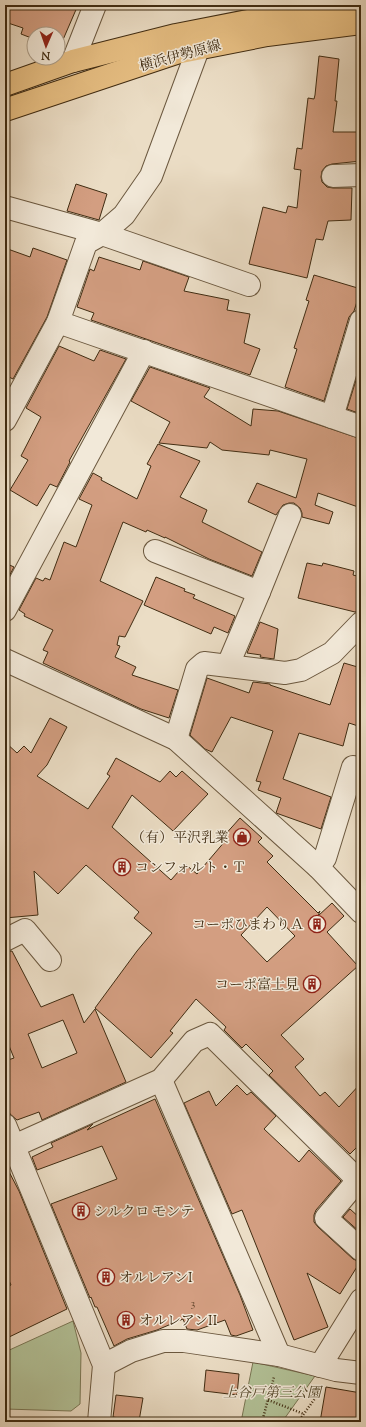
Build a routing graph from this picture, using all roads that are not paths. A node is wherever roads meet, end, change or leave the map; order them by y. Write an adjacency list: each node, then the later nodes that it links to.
1 (95, 5): 5 (street)
2 (361, 6): 5 (main road, 横浜伊勢原線)
3 (361, 23): 4 (main road, 横浜伊勢原線)
4 (198, 49): 7 (main road, 横浜伊勢原線); 11 (street)
5 (73, 61): 6 (main road, 横浜伊勢原線)
6 (5, 85)
7 (5, 110)
8 (361, 175): 9 (street)
9 (333, 176)
10 (5, 207): 11 (street)
11 (102, 234): 12 (street); 14 (street)
12 (249, 285)
13 (361, 321): 16 (street)
14 (58, 322): 15 (street); 17 (street)
15 (144, 351): 16 (street); 22 (street)
16 (332, 417): 18 (street)
17 (5, 420)
18 (361, 427)
19 (290, 514): 21 (street)
20 (155, 551): 21 (street)
21 (259, 592): 25 (street)
22 (5, 610)
23 (361, 623): 25 (street)
24 (5, 660): 26 (street)
25 (228, 665): 26 (street)
26 (176, 739): 28 (street)
27 (361, 769): 28 (street)
28 (318, 867): 29 (street)
29 (361, 912)
30 (5, 940): 31 (street)
31 (50, 960)
32 (161, 1080): 34 (street); 35 (street); 37 (street)
33 (5, 1125): 34 (street)
34 (14, 1146): 38 (street)
35 (361, 1250)
36 (361, 1300): 39 (street)
37 (279, 1356): 38 (street); 39 (street)
38 (104, 1365): 41 (street)
39 (328, 1368): 40 (street)
40 (361, 1373)
41 (99, 1422)

